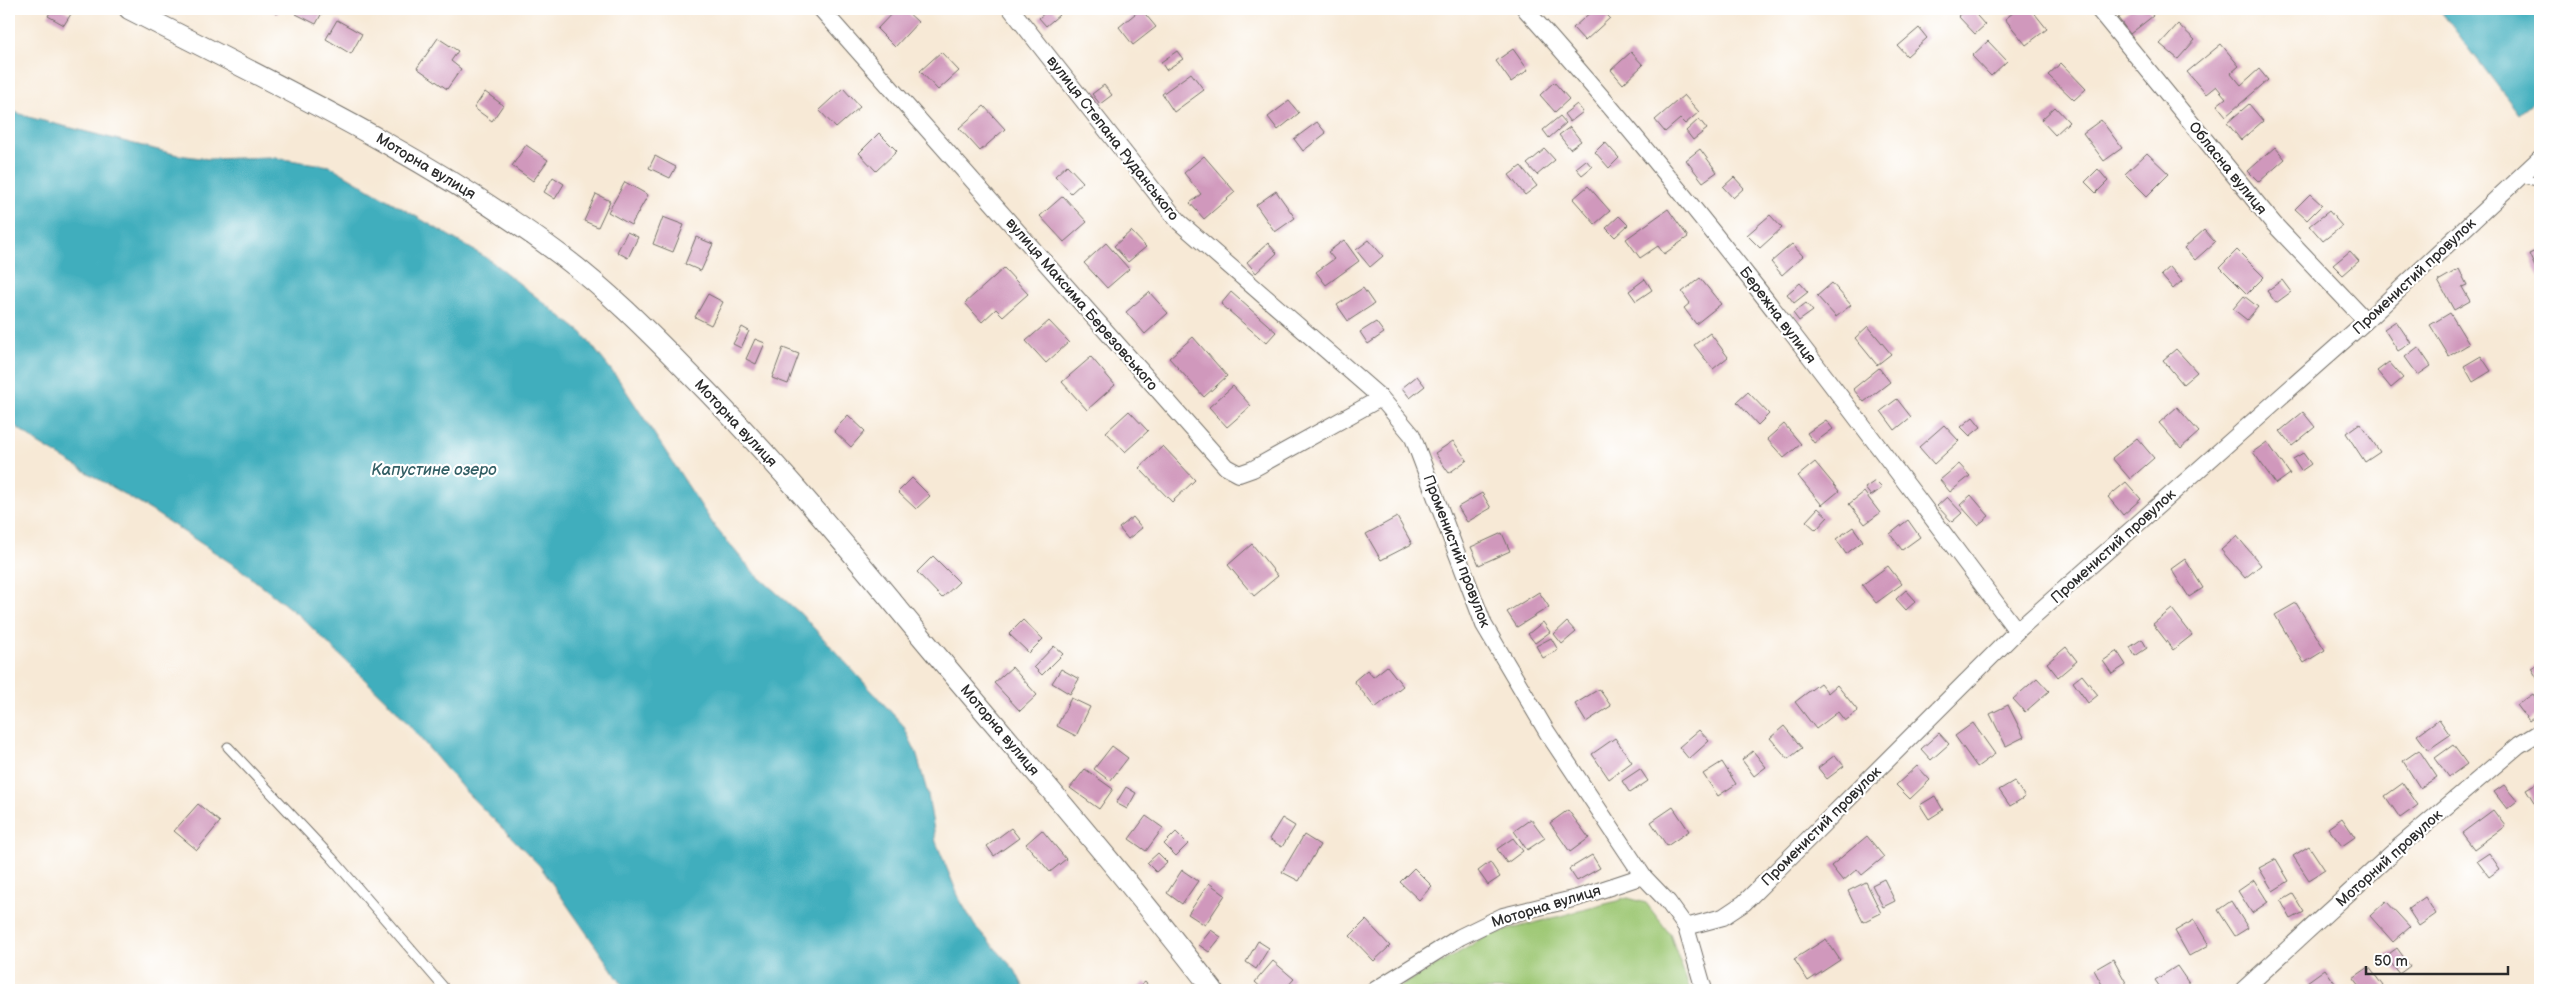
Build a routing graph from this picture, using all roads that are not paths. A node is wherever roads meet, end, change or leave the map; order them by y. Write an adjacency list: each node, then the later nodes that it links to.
1 (129, 9): 17 (street, Моторна вулиця)
2 (821, 9): 10 (street, вулиця Максима Березовського)
3 (1011, 9): 10 (street, вулиця Степана Руданського)
4 (1525, 9): 11 (street, Бережна вулиця)
5 (2098, 9): 9 (street, Обласна вулиця)
6 (2540, 158): 7 (street, Променистий провулок)
7 (2520, 177): 8 (lane); 9 (street, Променистий провулок)
8 (2540, 182)
9 (2366, 321): 11 (street, Променистий провулок)
10 (1381, 398): 14 (street, Променистий провулок)
11 (2017, 631): 15 (street, Променистий провулок)
12 (2540, 732): 20 (street, Моторний провулок)
13 (228, 747): 16 (lane)
14 (1643, 876): 15 (street, Променистий провулок); 18 (street, Моторна вулиця)
15 (1686, 927): 19 (street, Променистий провулок)
16 (446, 990)
17 (1213, 990)
18 (1375, 990)
19 (1704, 990)
20 (2243, 990)

